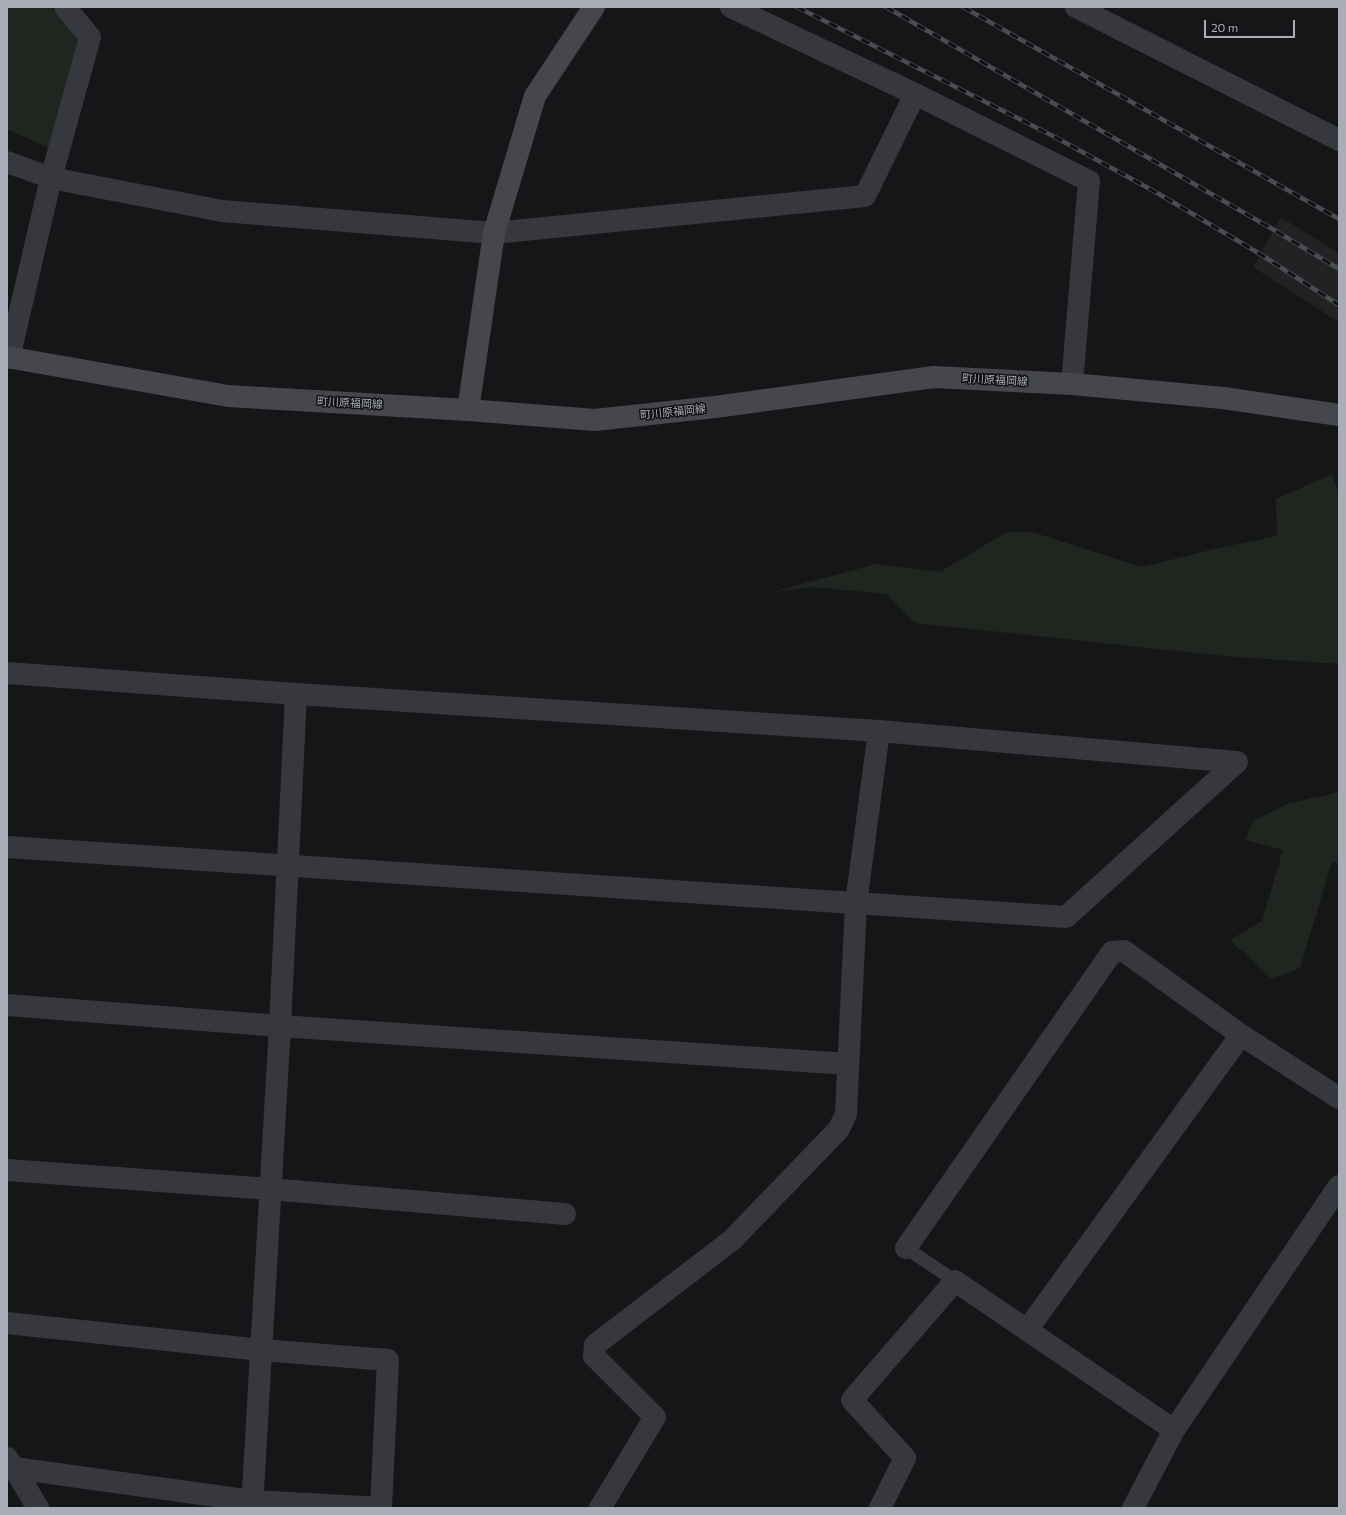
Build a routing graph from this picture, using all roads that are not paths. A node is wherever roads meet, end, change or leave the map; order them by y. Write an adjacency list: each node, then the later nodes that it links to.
1 (65, 7): 8 (street)
2 (594, 7): 9 (main road)
3 (731, 7): 5 (street)
4 (1076, 7): 6 (street)
5 (915, 94): 9 (street); 11 (street)
6 (1339, 140)
7 (7, 162): 8 (street)
8 (51, 178): 9 (street); 10 (street)
9 (494, 233): 12 (main road)
10 (8, 357): 12 (main road, 町川原福岡線)
11 (1072, 384): 12 (main road, 町川原福岡線); 13 (main road, 町川原福岡線)
12 (468, 410)
13 (1339, 415)
14 (7, 673): 15 (street)
15 (296, 694): 16 (street); 18 (street)
16 (879, 731): 19 (street); 19 (street)
17 (7, 848): 18 (street)
18 (288, 865): 19 (street); 21 (street)
19 (856, 903): 23 (street)
20 (7, 1005): 21 (street)
21 (280, 1026): 23 (street); 27 (street)
22 (1241, 1035): 24 (street); 29 (street); 32 (street)
23 (848, 1064): 38 (street)
24 (1339, 1098)
25 (7, 1170): 27 (street)
26 (1339, 1186): 34 (street)
27 (270, 1189): 28 (street); 33 (street)
28 (565, 1214)
29 (906, 1248): 30 (lane)
30 (955, 1281): 32 (street); 39 (street)
31 (7, 1324): 33 (street)
32 (1027, 1330): 34 (street)
33 (261, 1350): 36 (street); 36 (street)
34 (1174, 1430): 40 (street)
35 (10, 1463): 36 (street); 37 (street)
36 (252, 1504)
37 (38, 1508)
38 (600, 1508)
39 (880, 1508)
40 (1133, 1508)

